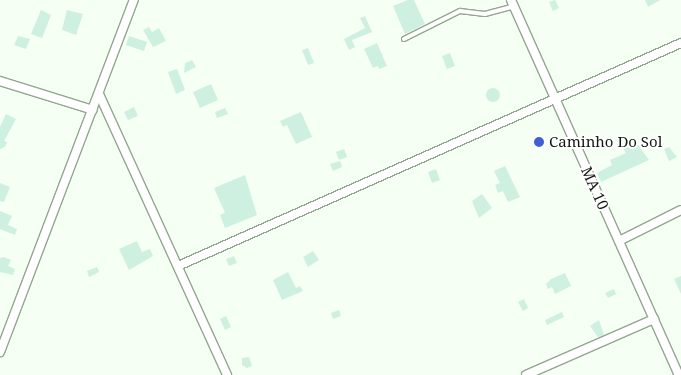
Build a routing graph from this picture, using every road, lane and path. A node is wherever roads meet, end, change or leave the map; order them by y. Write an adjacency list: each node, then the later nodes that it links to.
1 (134, 0): 6 (street)
2 (513, 3): 3 (lane); 7 (street, MA 10)
3 (404, 39)
4 (681, 42): 7 (street)
5 (0, 81): 8 (street)
6 (99, 94): 8 (street); 11 (street)
7 (556, 99): 10 (street, MA 10); 11 (street)
8 (92, 110): 13 (street)
9 (681, 210): 10 (street)
10 (619, 241): 12 (street, MA 10)
11 (178, 266): 14 (street)
12 (654, 319): 15 (street); 16 (street, MA 10)
13 (0, 352)
14 (227, 375)
15 (526, 375)
16 (679, 375)

